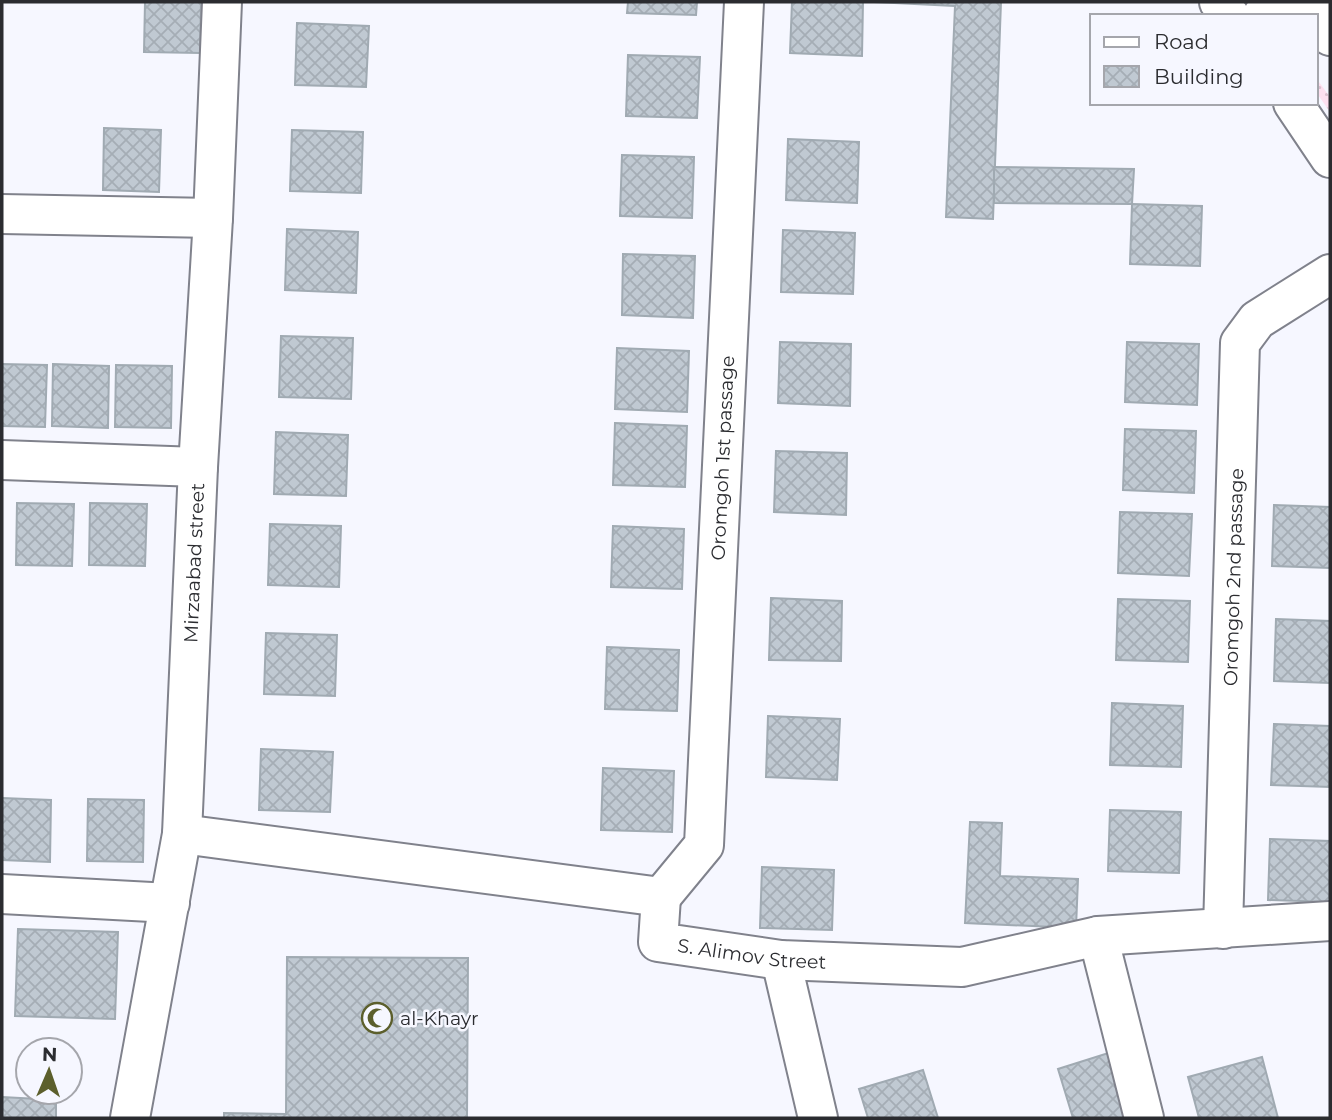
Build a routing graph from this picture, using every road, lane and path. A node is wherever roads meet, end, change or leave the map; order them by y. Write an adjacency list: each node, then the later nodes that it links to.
1 (222, 2): 10 (main road, Mirzaabad street)
2 (744, 2): 16 (main road, Oromgoh 1st passage)
3 (1280, 2): 4 (main road)
4 (1263, 14)
5 (1318, 18): 6 (main road)
6 (1330, 36)
7 (1294, 105): 8 (main road)
8 (1330, 158)
9 (2, 214): 10 (main road)
10 (213, 218): 13 (main road, Mirzaabad street)
11 (1330, 274): 19 (main road, Oromgoh 2nd passage)
12 (2, 460): 13 (main road)
13 (198, 467): 14 (main road, Mirzaabad street)
14 (182, 834): 16 (main road); 17 (main road, Mirzaabad street)
15 (2, 894): 17 (main road)
16 (661, 897): 21 (main road, S. Alimov Street)
17 (170, 903): 22 (main road, Mirzaabad street)
18 (1330, 921): 19 (main road, S. Alimov Street)
19 (1223, 929): 20 (main road, S. Alimov Street)
20 (1098, 936): 21 (main road, S. Alimov Street); 24 (main road)
21 (781, 960): 23 (main road)
22 (130, 1118)
23 (818, 1118)
24 (1144, 1118)

